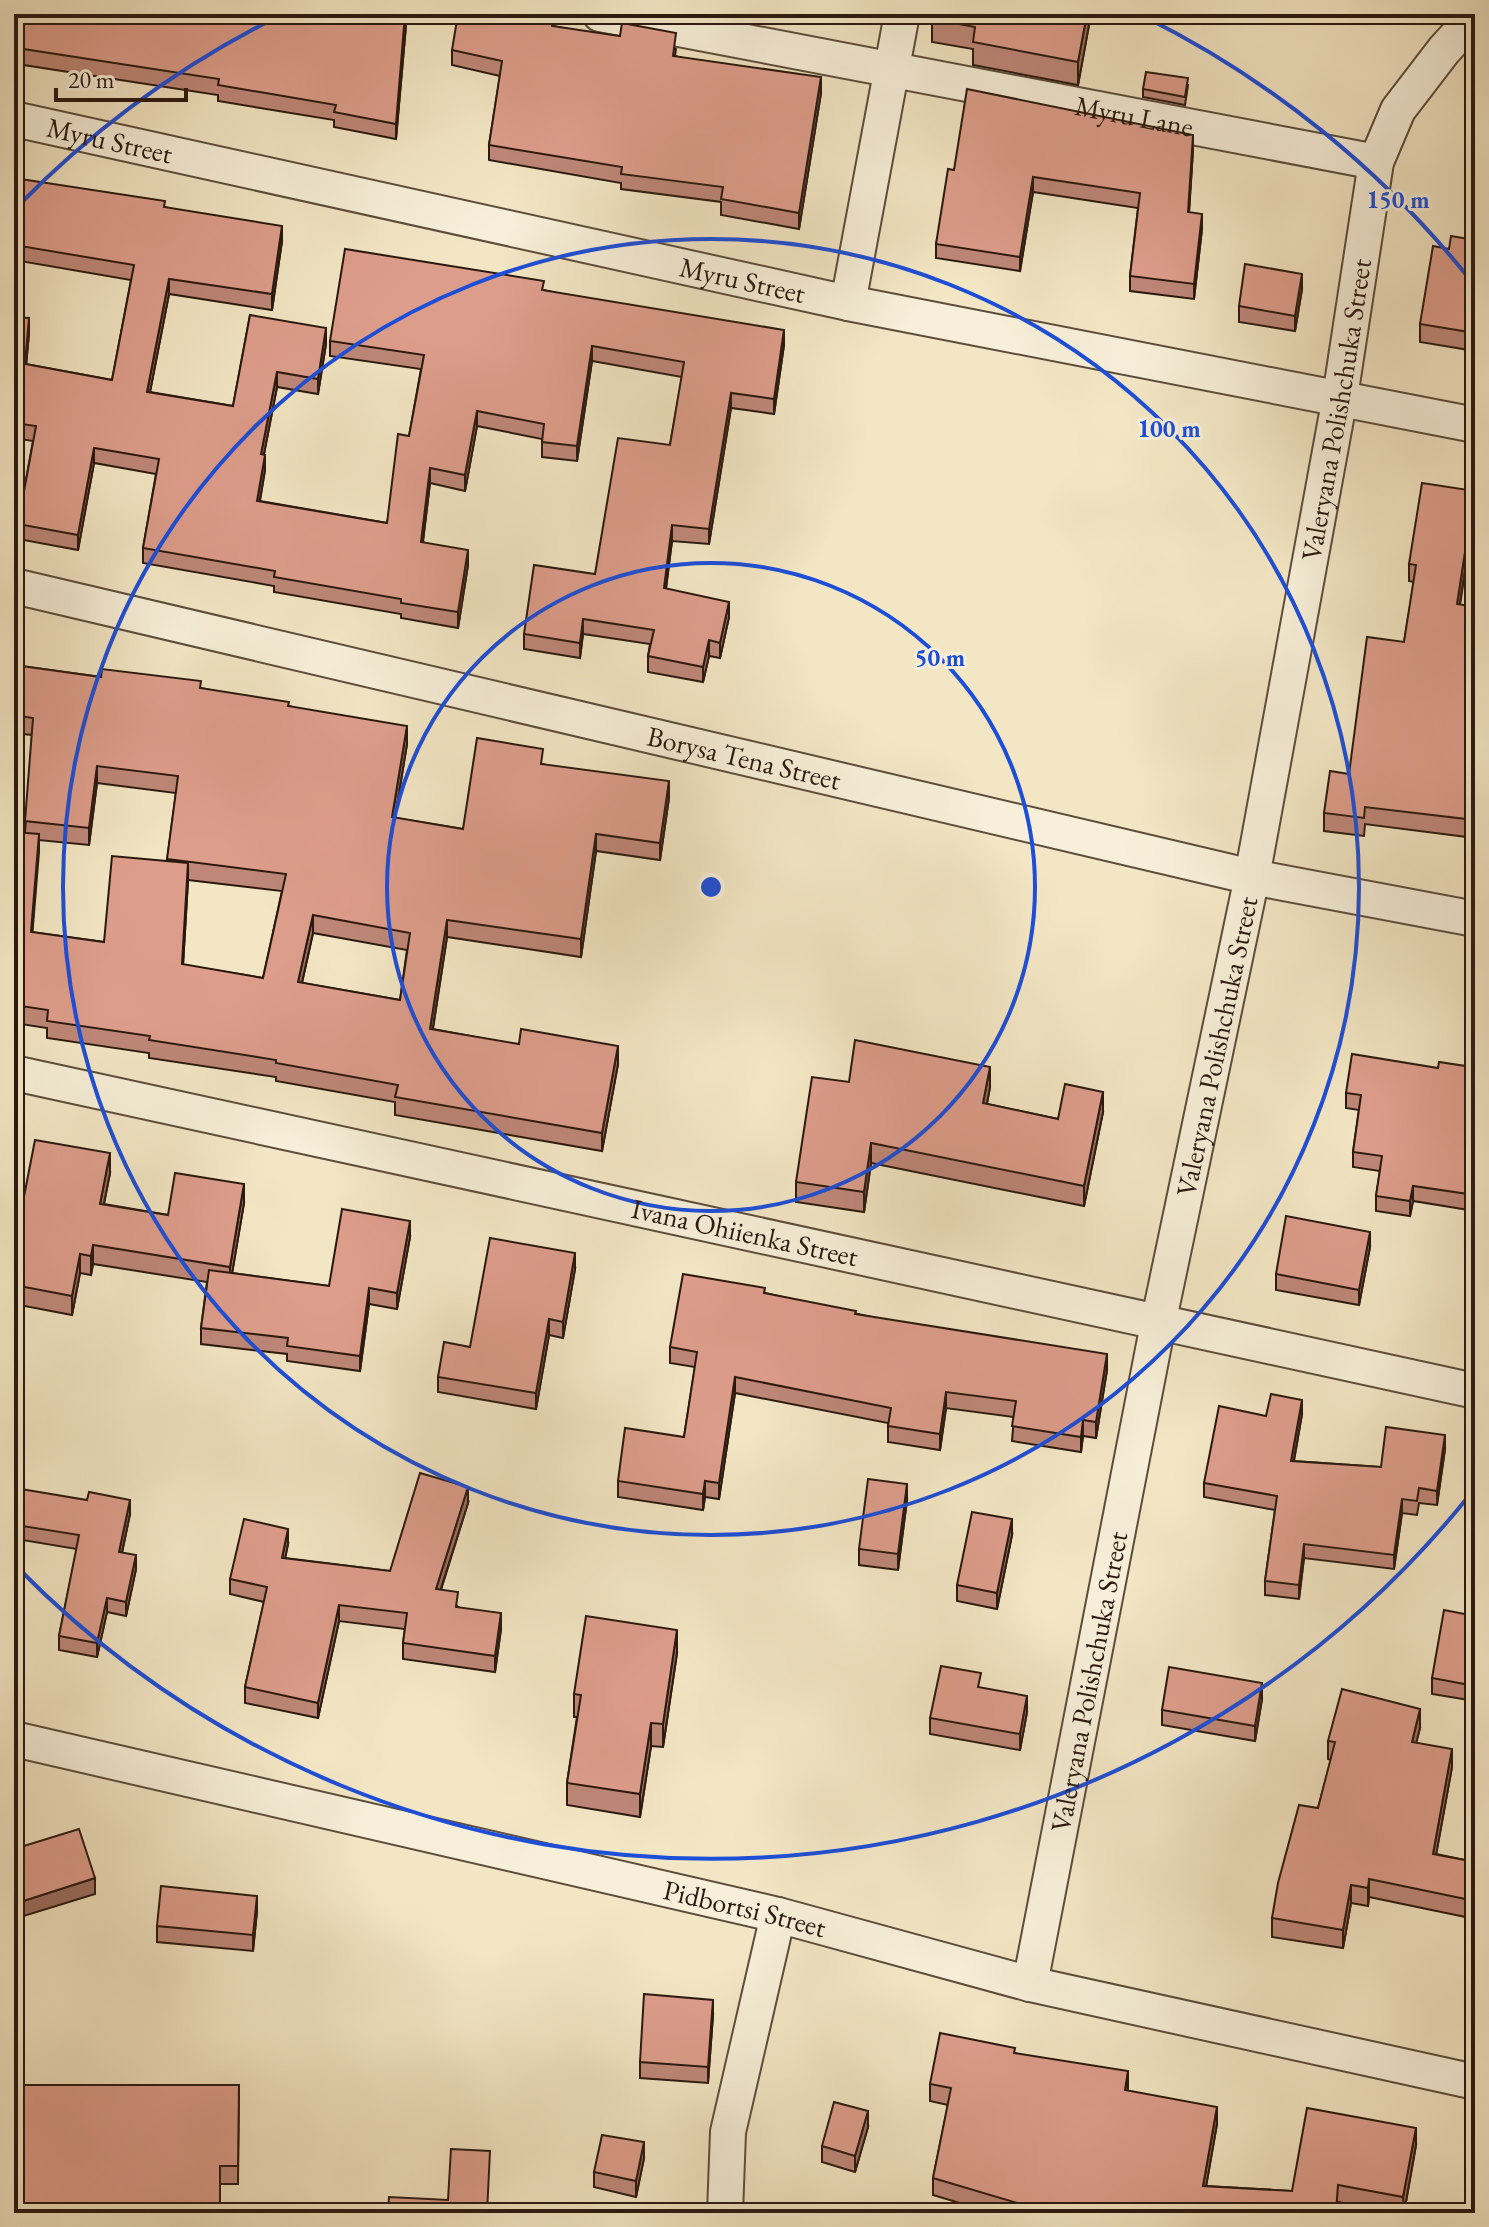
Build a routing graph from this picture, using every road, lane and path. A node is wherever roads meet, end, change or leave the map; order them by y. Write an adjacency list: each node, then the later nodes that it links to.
1 (600, 14): 4 (street, Myru Lane)
2 (902, 14): 4 (street)
3 (1475, 16): 6 (street, Valeryana Polishchuka Street)
4 (892, 70): 6 (street, Myru Lane); 7 (street)
5 (14, 119): 7 (street, Myru Street)
6 (1376, 162): 8 (street, Valeryana Polishchuka Street)
7 (848, 303): 8 (street, Myru Street)
8 (1340, 397): 9 (street, Myru Street); 11 (street, Valeryana Polishchuka Street)
9 (1475, 425)
10 (14, 586): 11 (street, Borysa Tena Street)
11 (1252, 877): 12 (street, Borysa Tena Street); 14 (street, Valeryana Polishchuka Street)
12 (1475, 919)
13 (14, 1073): 14 (street, Ivana Ohiienka Street)
14 (1158, 1324): 15 (street, Ivana Ohiienka Street); 18 (street, Valeryana Polishchuka Street)
15 (1475, 1391)
16 (14, 1739): 17 (street, Pidbortsi Street)
17 (778, 1915): 18 (street, Pidbortsi Street); 20 (street)
18 (1030, 1984): 19 (street, Pidbortsi Street)
19 (1475, 2082)
20 (725, 2213)

